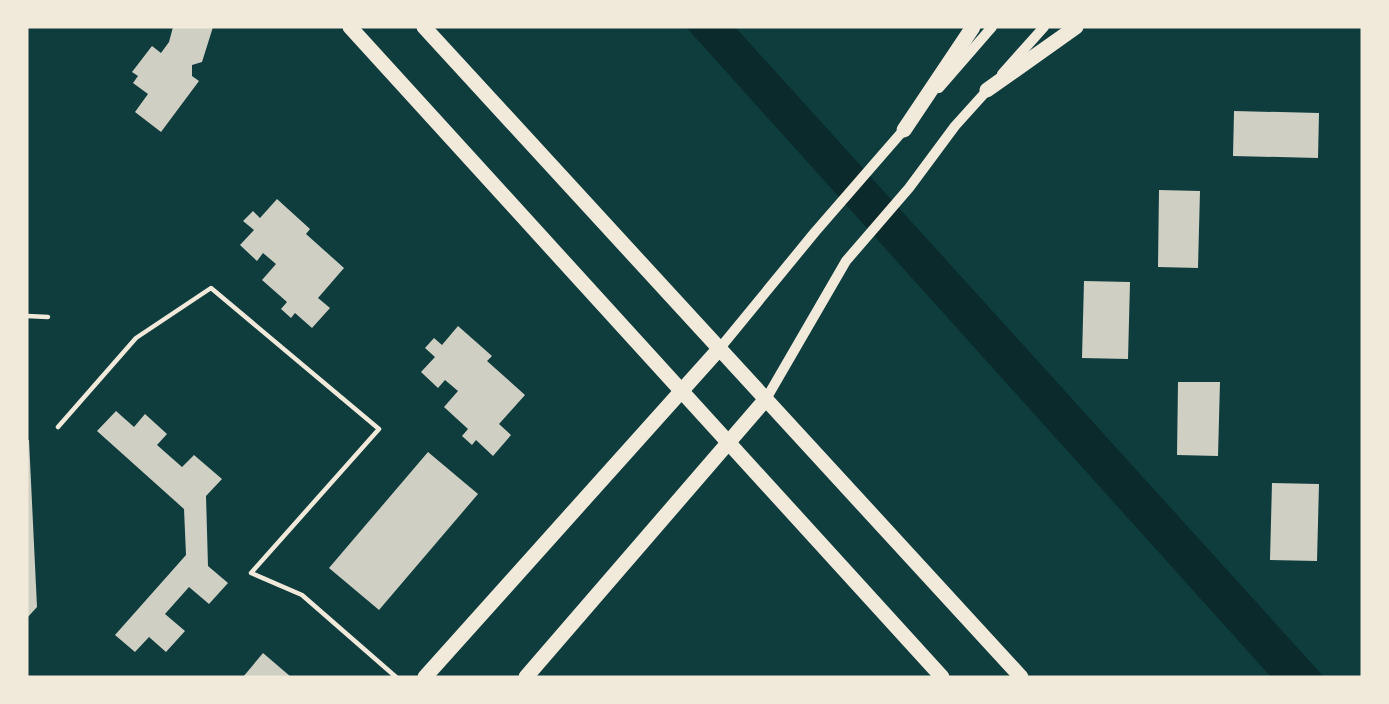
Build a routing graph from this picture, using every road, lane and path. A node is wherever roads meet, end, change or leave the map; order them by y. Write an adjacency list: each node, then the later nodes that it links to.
1 (350, 27): 12 (main road)
2 (424, 27): 11 (main road)
3 (973, 27): 8 (main road)
4 (992, 27): 8 (street)
5 (1044, 27): 7 (street)
6 (1076, 27): 7 (main road)
7 (987, 90): 13 (street)
8 (904, 130): 11 (street)
9 (27, 316): 10 (lane)
10 (48, 317)
11 (720, 348): 12 (main road); 13 (main road)
12 (681, 390): 15 (main road); 17 (main road)
13 (766, 399): 15 (main road); 20 (main road)
14 (58, 427): 16 (lane)
15 (728, 442): 18 (main road); 19 (main road)
16 (396, 677)
17 (425, 677)
18 (526, 677)
19 (942, 677)
20 (1021, 677)

